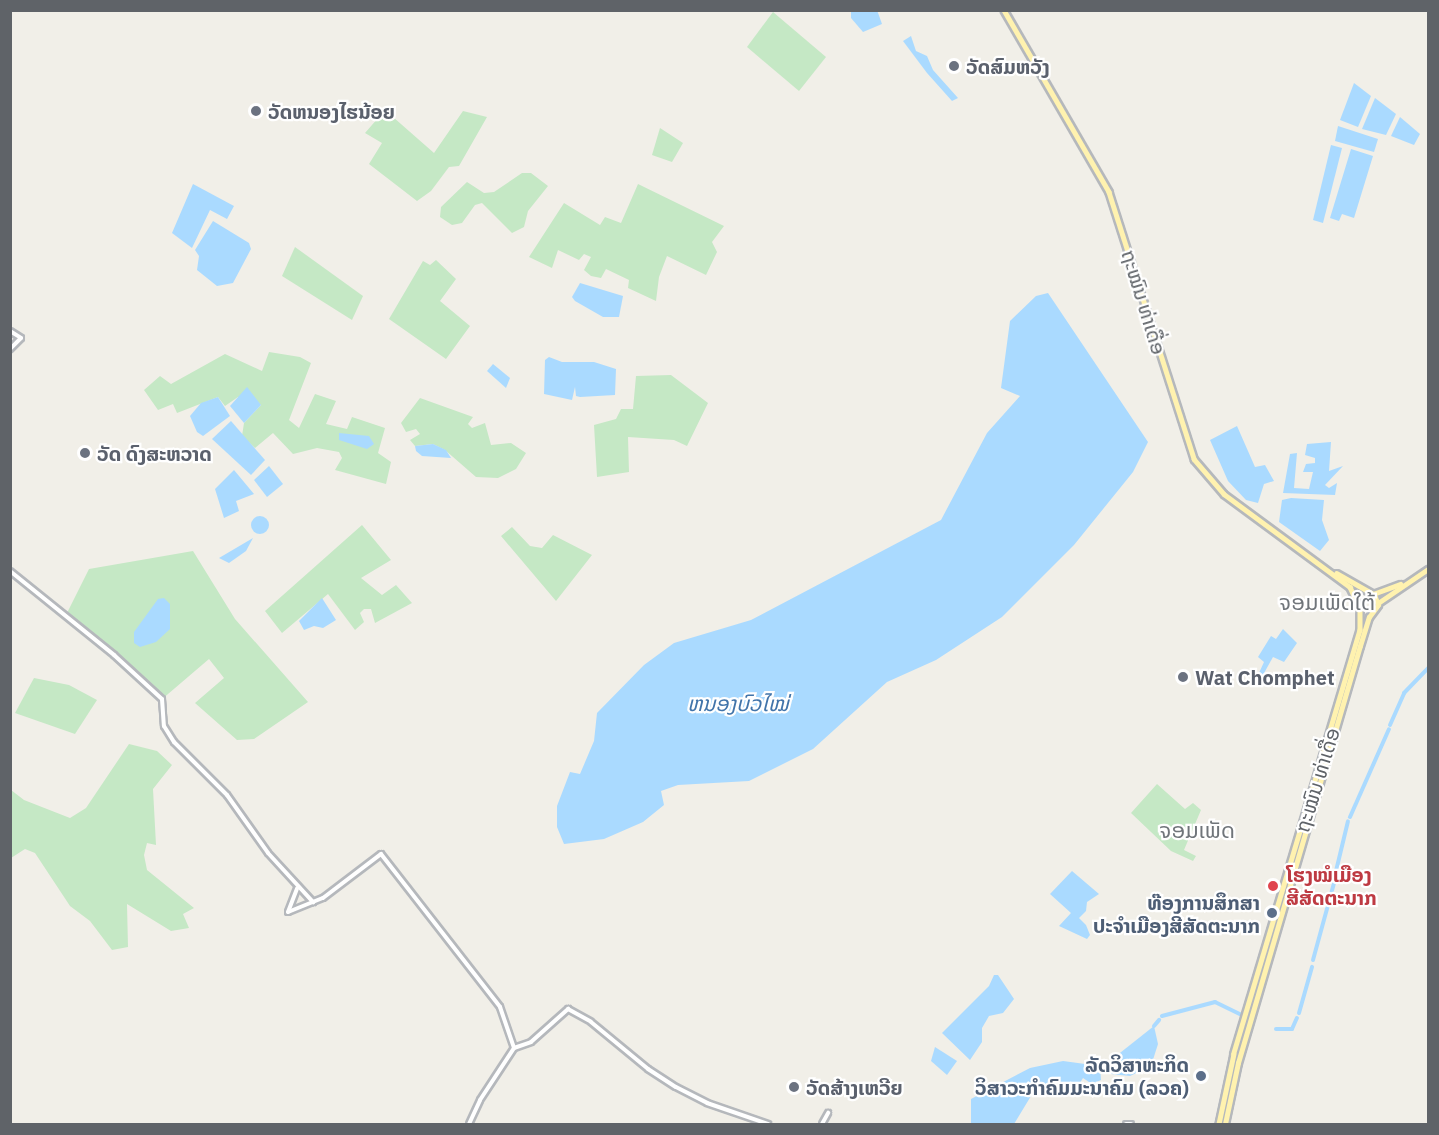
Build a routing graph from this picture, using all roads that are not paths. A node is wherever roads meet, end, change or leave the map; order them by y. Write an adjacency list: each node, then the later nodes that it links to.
1 (1004, 10): 4 (main road, ຖະໝົນ ທ່າເດື່ອ)
2 (10, 332): 3 (street)
3 (10, 349)
4 (1317, 561): 8 (main road, ຖະໝົນ ທ່າເດື່ອ); 9 (main road, ຖະໝົນ ທ່າເດື່ອ)
5 (1428, 569): 7 (main road)
6 (10, 571): 13 (street)
7 (1405, 582): 8 (main road); 10 (main road, ຖະໝົນ ທ່າເດື່ອ)
8 (1370, 594): 9 (main road); 10 (main road)
9 (1359, 602): 11 (main road, ຖະໝົນ ທ່າເດື່ອ)
10 (1378, 603): 12 (main road, ຖະໝົນ ທ່າເດື່ອ)
11 (1360, 608): 12 (main road); 15 (main road, ຖະໝົນ ທ່າເດື່ອ)
12 (1372, 612): 15 (main road, ຖະໝົນ ທ່າເດື່ອ)
13 (297, 889): 14 (street); 14 (street)
14 (313, 902): 16 (street)
15 (1275, 930): 23 (main road, ຖະໝົນ ທ່າເດື່ອ); 24 (main road, ຖະໝົນ ທ່າເດື່ອ)
16 (514, 1048): 18 (street); 19 (street)
17 (828, 1113): 20 (street)
18 (469, 1125)
19 (768, 1125)
20 (822, 1125)
21 (1126, 1125): 22 (street)
22 (1131, 1125)
23 (1219, 1125)
24 (1225, 1125)

